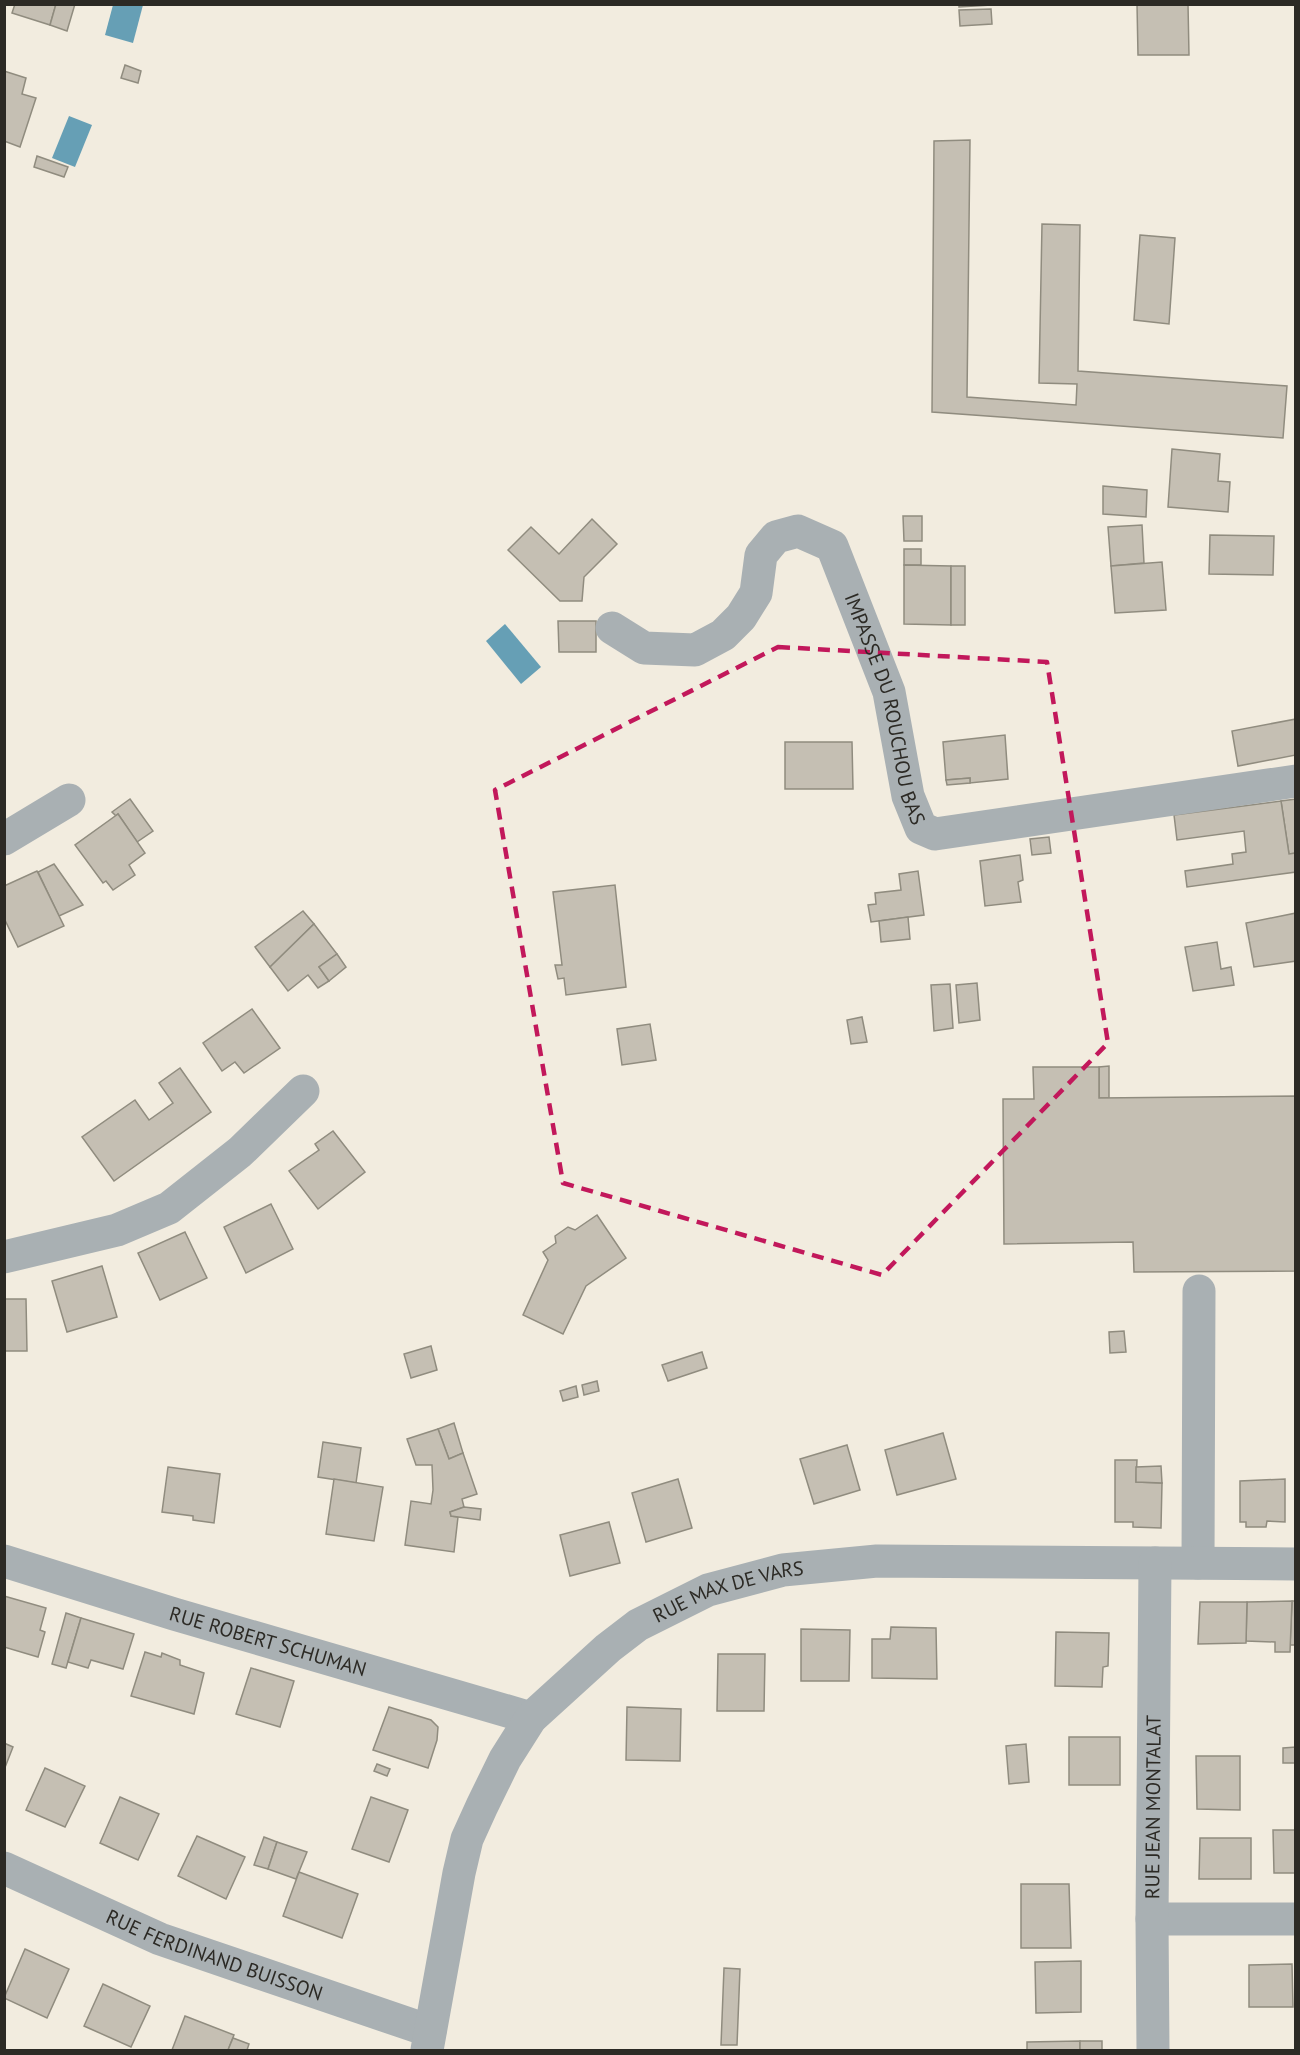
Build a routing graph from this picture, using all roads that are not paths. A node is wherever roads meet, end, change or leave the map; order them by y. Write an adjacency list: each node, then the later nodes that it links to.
1 (612, 628): 2 (street, IMPASSE DU ROUCHOU BAS)
2 (1296, 781)
3 (69, 800): 4 (street)
4 (4, 839)
5 (303, 1091): 6 (street)
6 (4, 1257)
7 (1199, 1291): 10 (street)
8 (4, 1561): 12 (street, RUE ROBERT SCHUMAN)
9 (1155, 1563): 10 (street, RUE MAX DE VARS); 12 (street, RUE MAX DE VARS); 14 (street, RUE JEAN MONTALAT)
10 (1200, 1563): 11 (street, RUE MAX DE VARS)
11 (1296, 1564)
12 (531, 1718): 16 (street, RUE MAX DE VARS)
13 (4, 1868): 16 (street, RUE FERDINAND BUISSON)
14 (1152, 1919): 15 (street); 17 (street, RUE JEAN MONTALAT)
15 (1296, 1919)
16 (429, 2041)
17 (1153, 2050)

